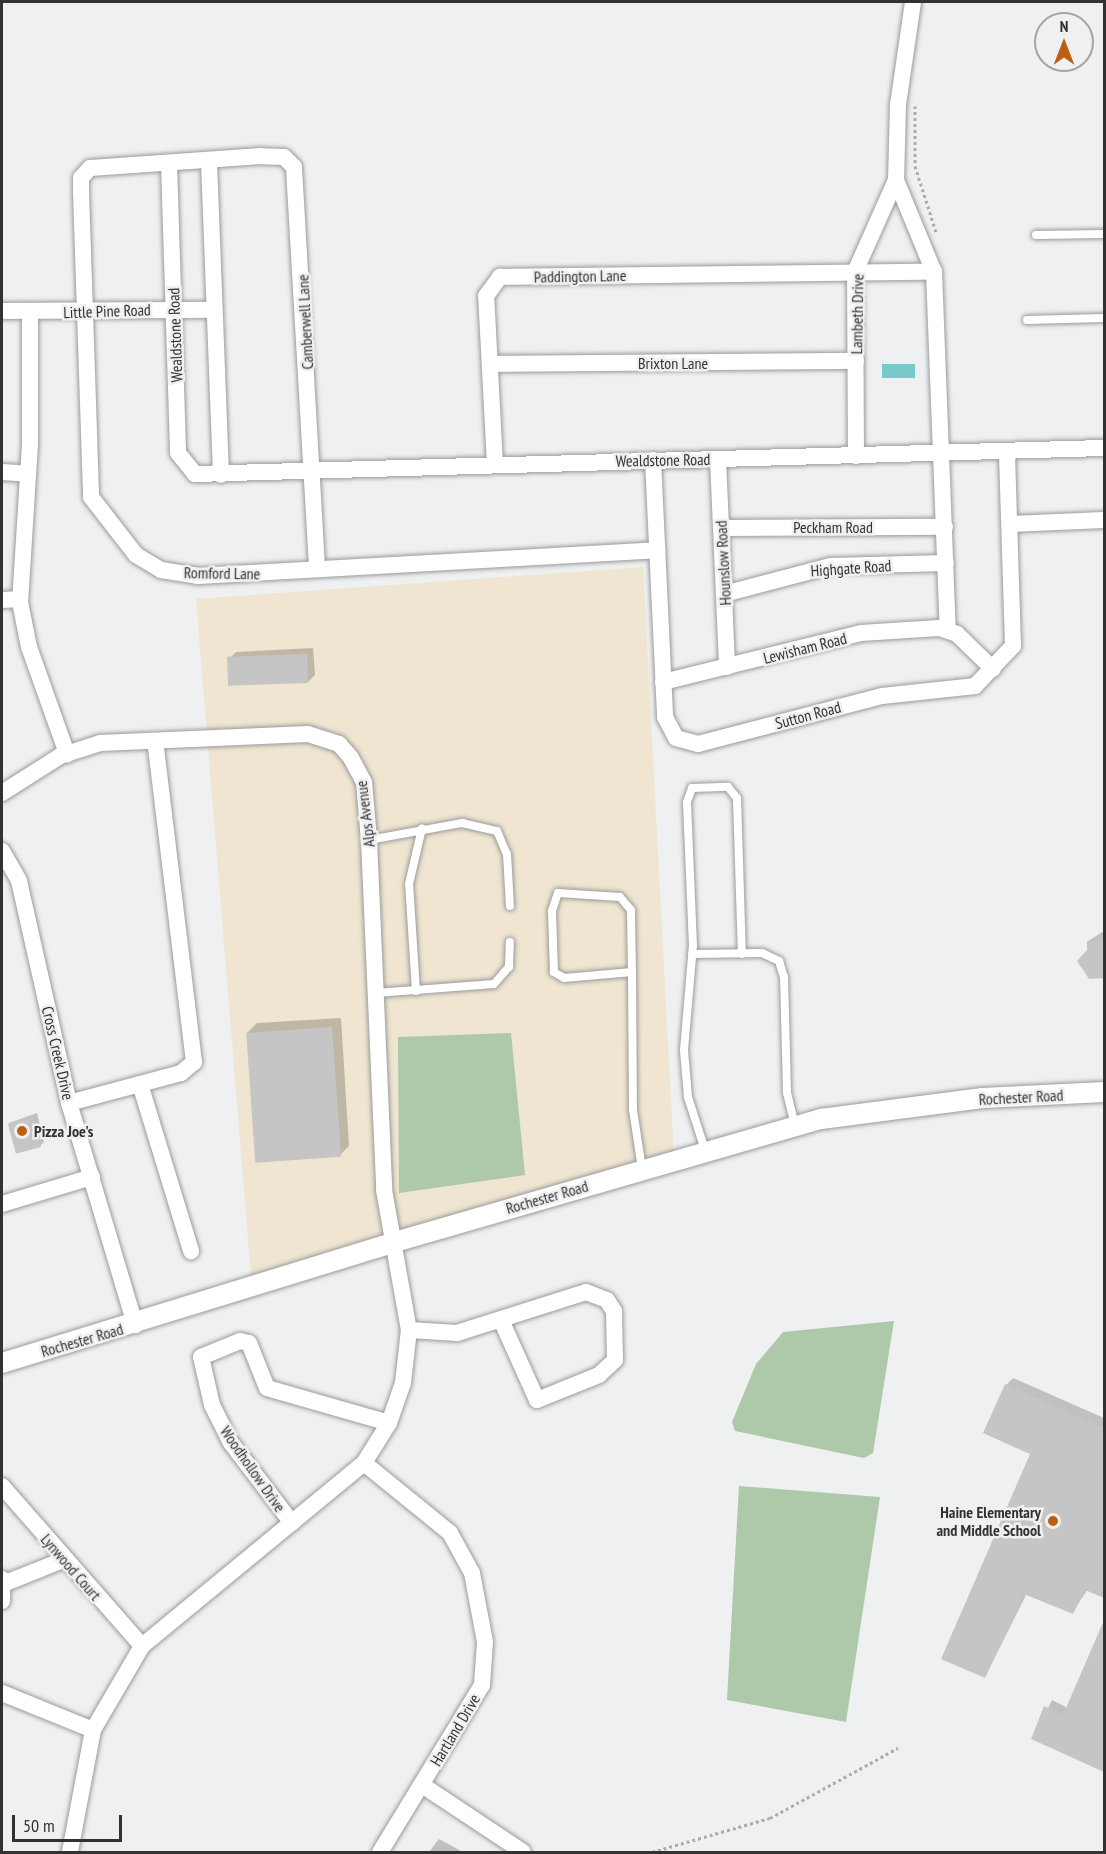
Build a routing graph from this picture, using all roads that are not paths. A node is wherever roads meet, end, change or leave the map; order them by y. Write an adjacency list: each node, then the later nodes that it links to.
1 (913, 2): 4 (street, Lambeth Drive)
2 (209, 162): 3 (street, Romford Lane); 10 (street); 26 (street, Camberwell Lane)
3 (169, 164): 9 (street, Wealdstone Road); 12 (street, Romford Lane)
4 (896, 180): 7 (street, Lambeth Drive); 8 (street, Lambeth Drive)
5 (1104, 234): 6 (lane)
6 (1036, 235)
7 (855, 272): 8 (street); 16 (street, Lambeth Drive); 17 (street, Paddington Lane)
8 (934, 272): 20 (street, Lambeth Drive)
9 (174, 309): 10 (street, Little Pine Road); 12 (street, Little Pine Road); 28 (street, Wealdstone Road)
10 (213, 310): 28 (street)
11 (2, 311): 13 (street, Little Pine Road)
12 (85, 311): 13 (street, Little Pine Road); 35 (street, Romford Lane)
13 (30, 313): 27 (street)
14 (1104, 318): 15 (lane)
15 (1028, 320)
16 (856, 361): 17 (street, Brixton Lane); 21 (street, Lambeth Drive)
17 (490, 364): 24 (street, Paddington Lane)
18 (1104, 448): 19 (street, Wealdstone Road)
19 (1007, 453): 20 (street, Wealdstone Road); 30 (street, Sutton Road)
20 (942, 454): 21 (street, Wealdstone Road); 31 (street)
21 (856, 456): 22 (street, Wealdstone Road)
22 (718, 459): 23 (street, Wealdstone Road); 32 (street, Hounslow Road)
23 (653, 460): 24 (street, Wealdstone Road); 33 (street, Sutton Road)
24 (495, 465): 26 (street, Wealdstone Road)
25 (2, 472): 27 (street)
26 (313, 472): 28 (street, Wealdstone Road); 35 (street, Camberwell Lane)
27 (28, 474): 37 (street)
28 (221, 475)
29 (1104, 520): 30 (street)
30 (1010, 524): 41 (street, Sutton Road)
31 (945, 527): 32 (street, Peckham Road); 34 (street)
32 (721, 528): 36 (street, Hounslow Road)
33 (657, 550): 35 (street, Romford Lane); 42 (street, Sutton Road)
34 (946, 563): 36 (street, Highgate Road); 39 (street)
35 (317, 567)
36 (724, 594): 40 (street, Hounslow Road)
37 (20, 599): 38 (street); 44 (street)
38 (2, 600)
39 (948, 629): 40 (street, Lewisham Road); 41 (street)
40 (727, 667): 42 (street, Lewisham Road)
41 (993, 669): 42 (street, Sutton Road)
42 (663, 682)
43 (155, 742): 44 (street, Alps Avenue); 47 (street, Alps Avenue); 56 (street)
44 (67, 754): 45 (street, Alps Avenue)
45 (2, 794)
46 (422, 828): 47 (lane); 49 (lane); 54 (lane)
47 (369, 840): 55 (street, Alps Avenue)
48 (2, 851): 58 (street, Cross Creek Drive)
49 (510, 906)
50 (510, 942): 54 (lane)
51 (692, 954): 52 (lane); 52 (lane); 60 (lane)
52 (741, 954): 59 (lane)
53 (632, 972): 53 (lane); 61 (lane)
54 (416, 991): 55 (lane)
55 (376, 993): 64 (street, Alps Avenue)
56 (140, 1084): 58 (street); 65 (street)
57 (1104, 1092): 59 (street, Rochester Road)
58 (69, 1103): 62 (street, Cross Creek Drive)
59 (795, 1126): 60 (street, Rochester Road)
60 (705, 1150): 61 (street, Rochester Road)
61 (642, 1169): 64 (street, Rochester Road)
62 (92, 1178): 63 (street); 67 (street, Cross Creek Drive)
63 (2, 1204)
64 (391, 1242): 67 (street, Rochester Road); 68 (street, Woodhollow Drive)
65 (191, 1251)
66 (501, 1320): 66 (street); 68 (street)
67 (135, 1325): 69 (street, Rochester Road)
68 (409, 1330): 70 (street, Woodhollow Drive)
69 (2, 1363)
70 (389, 1423): 71 (street, Woodhollow Drive); 73 (street, Woodhollow Drive)
71 (364, 1463): 73 (street, Woodhollow Drive); 79 (street, Hartland Drive)
72 (2, 1486): 74 (street, Lynwood Court)
73 (292, 1523): 76 (street, Woodhollow Drive)
74 (63, 1560): 75 (street); 76 (street, Lynwood Court)
75 (2, 1588)
76 (142, 1646): 78 (street, Woodhollow Drive)
77 (2, 1693): 78 (street)
78 (93, 1730): 80 (street, Woodhollow Drive)
79 (422, 1785): 81 (street, Hartland Drive); 82 (street)
80 (70, 1852)
81 (380, 1852)
82 (523, 1852)

